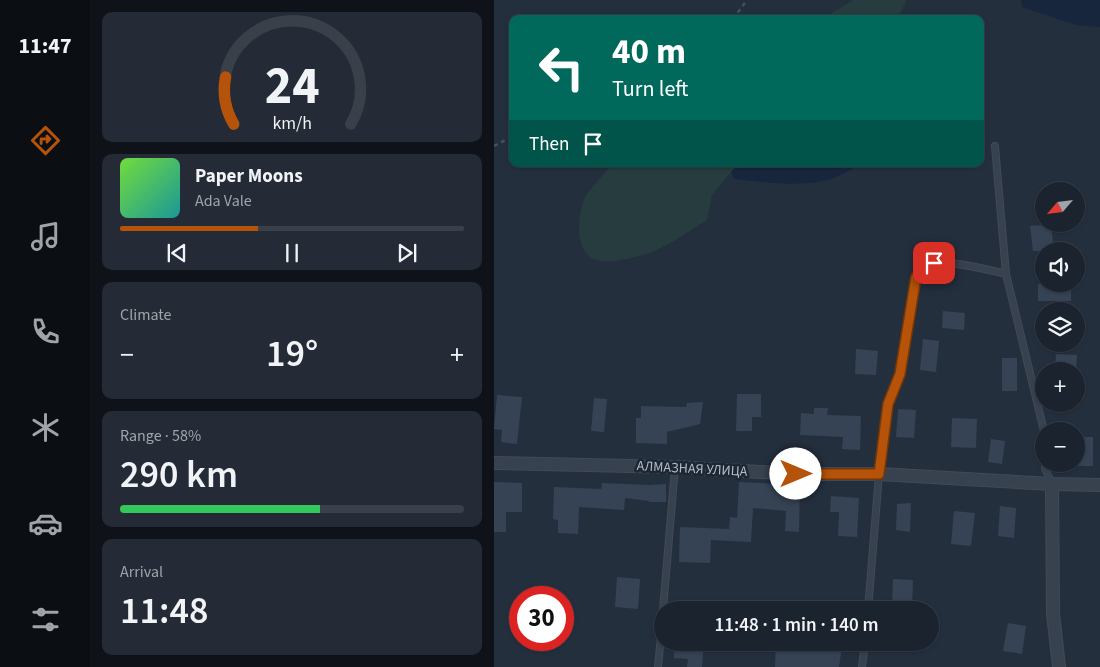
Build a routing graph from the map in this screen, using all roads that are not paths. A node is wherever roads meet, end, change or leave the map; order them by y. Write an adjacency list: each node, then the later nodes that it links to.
1 (995, 146): 2 (lane)
2 (1006, 274): 3 (lane); 7 (lane)
3 (1042, 422)
4 (494, 463): 5 (street, АЛМАЗНАЯ УЛИЦА)
5 (675, 467): 7 (street, АЛМАЗНАЯ УЛИЦА); 10 (lane)
6 (1047, 472): 8 (lane)
7 (879, 474): 8 (street, АЛМАЗНАЯ УЛИЦА); 11 (lane)
8 (1052, 484): 9 (street, АЛМАЗНАЯ УЛИЦА); 16 (street)
9 (1100, 485)
10 (664, 601)
11 (869, 601)
12 (660, 651): 14 (lane)
13 (864, 651): 15 (lane)
14 (658, 667)
15 (862, 667)
16 (1059, 667)

